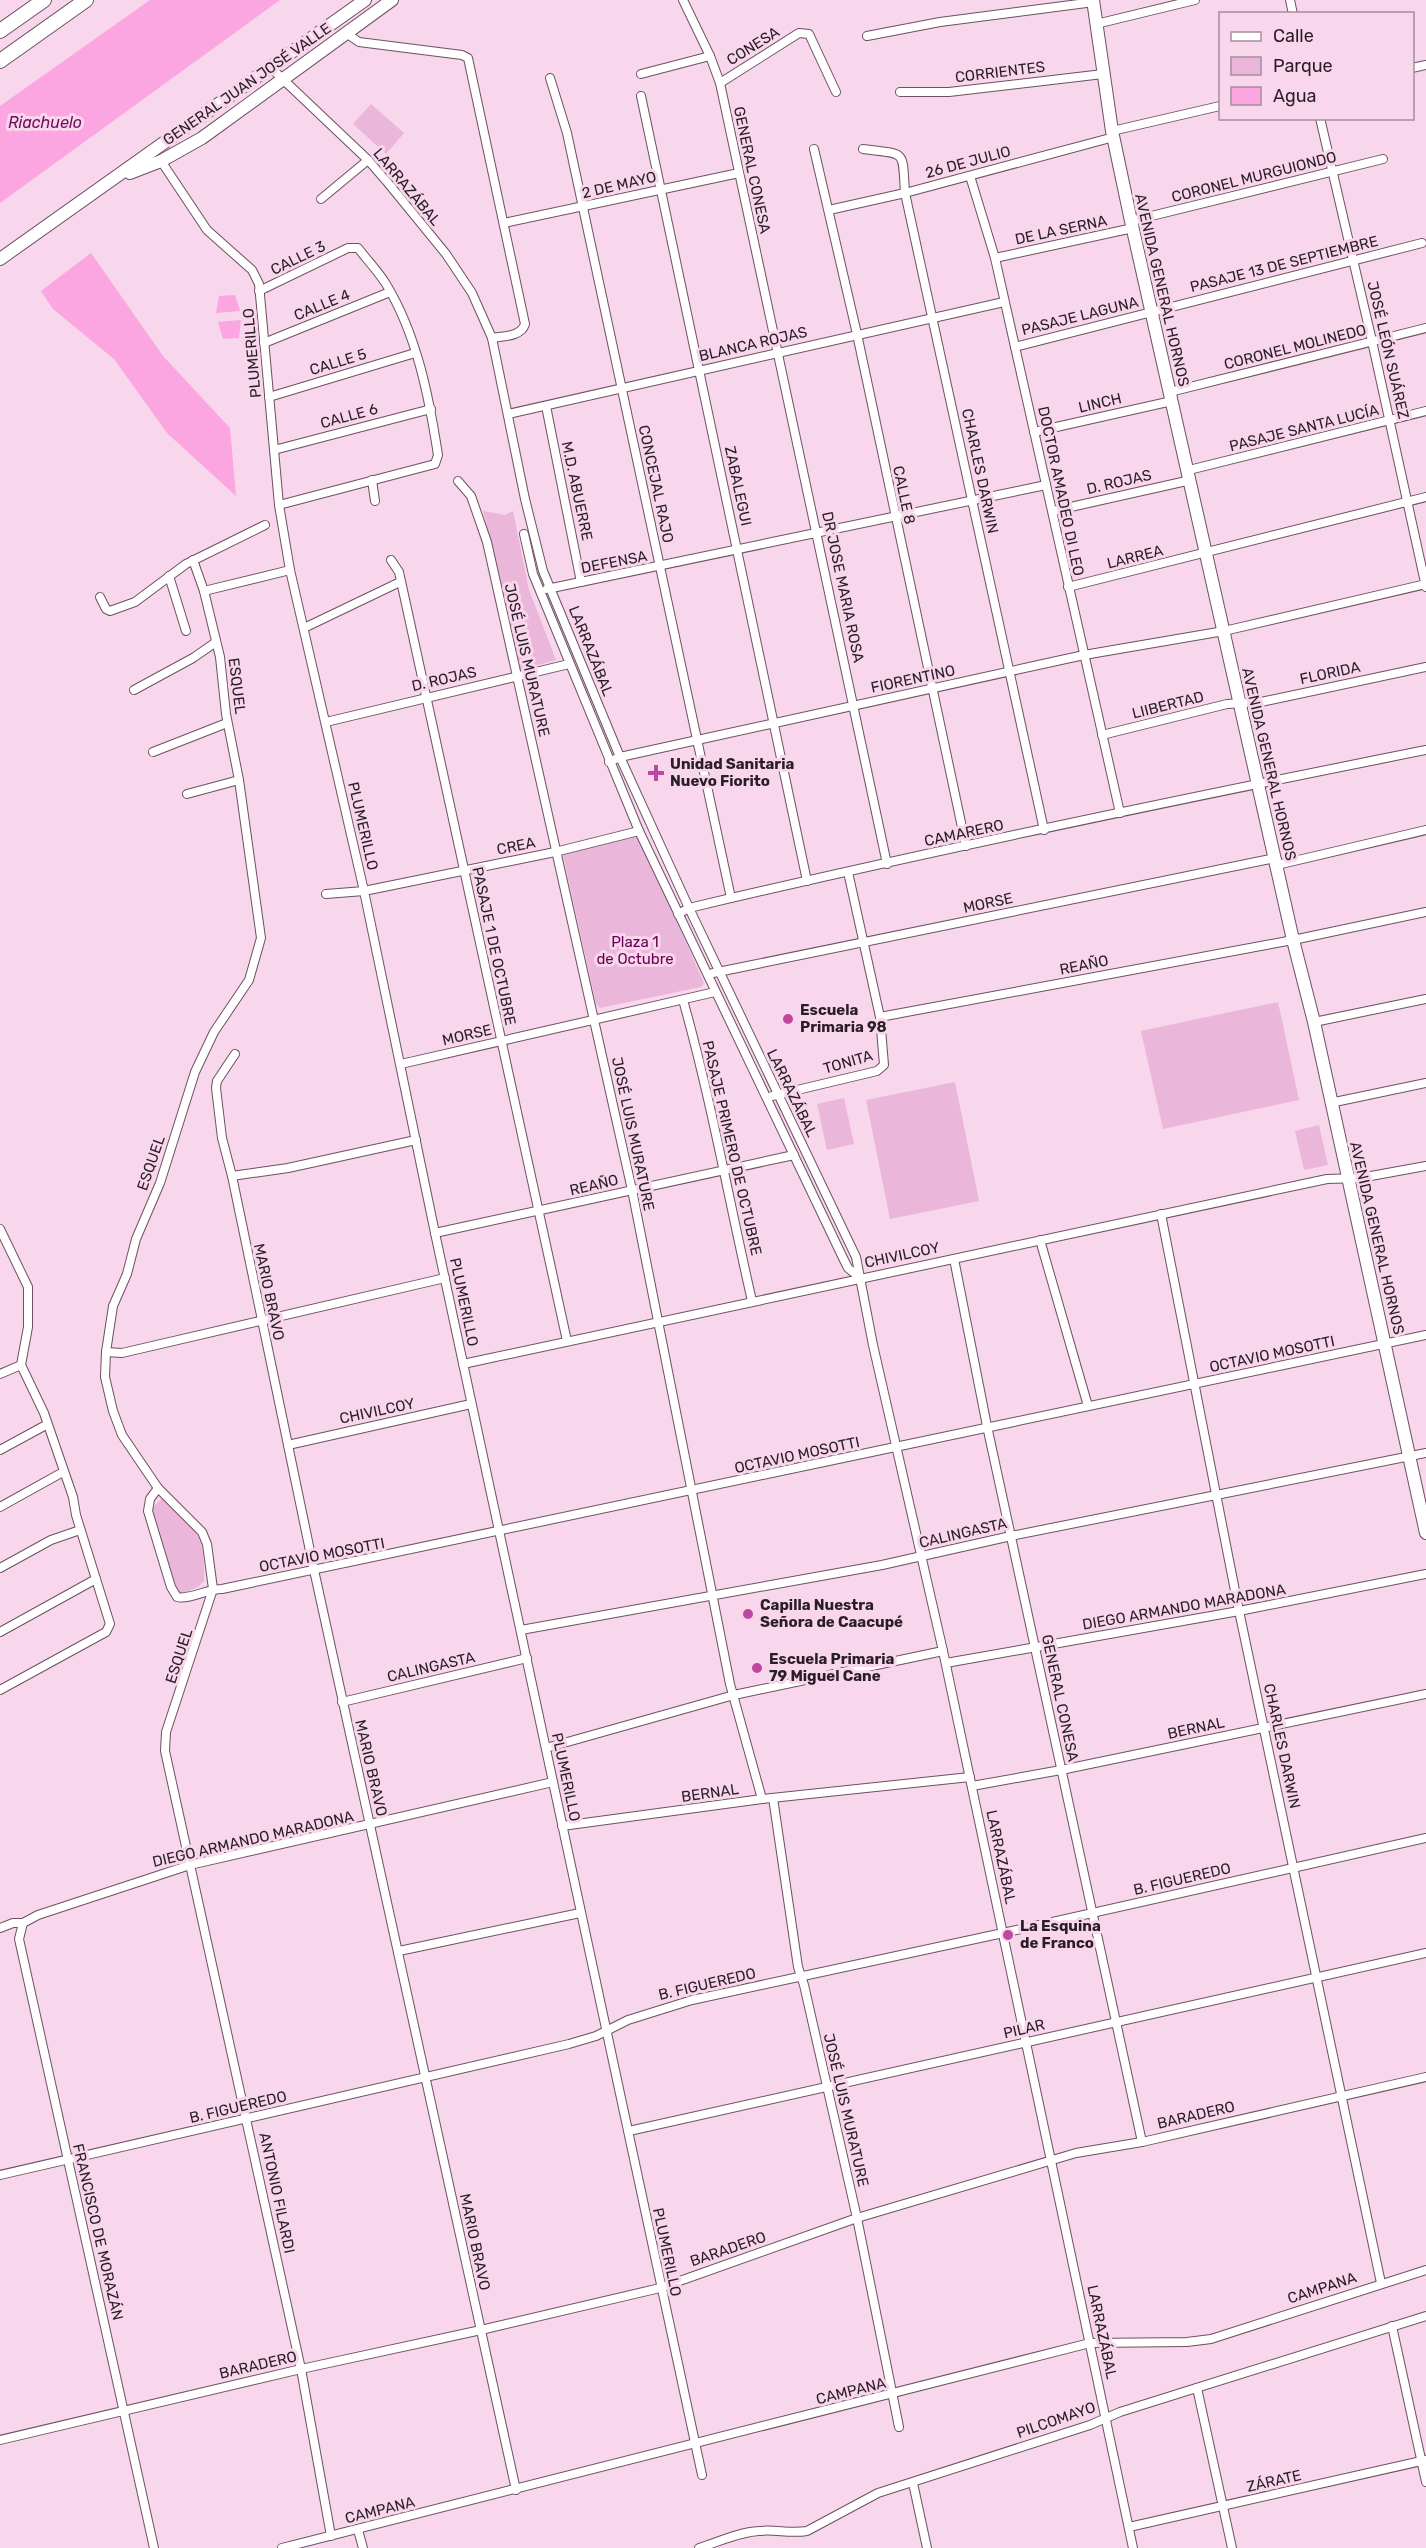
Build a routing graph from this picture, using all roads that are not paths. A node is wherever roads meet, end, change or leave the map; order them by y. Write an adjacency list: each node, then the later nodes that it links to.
1 (44, 0): 9 (main road)
2 (86, 0): 13 (main road)
3 (365, 0): 14 (street, GENERAL JUAN JOSÉ VALLE)
4 (392, 0): 10 (street, GENERAL JUAN JOSÉ VALLE)
5 (683, 0): 12 (street, GENERAL CONESA)
6 (1195, 0): 8 (street)
7 (1094, 1): 8 (street, AVENIDA GENERAL HORNOS); 11 (street)
8 (1096, 24): 16 (street, AVENIDA GENERAL HORNOS)
9 (0, 31)
10 (346, 33): 18 (street, GENERAL JUAN JOSÉ VALLE); 40 (street)
11 (867, 36)
12 (710, 56): 15 (street); 19 (street, GENERAL CONESA)
13 (0, 61)
14 (271, 68): 18 (street, LARRAZÁBAL); 34 (street, GENERAL JUAN JOSÉ VALLE)
15 (641, 74)
16 (1103, 74): 21 (street, CORRIENTES); 25 (street, AVENIDA GENERAL HORNOS)
17 (550, 78): 38 (street, CONCEJAL RAJO)
18 (282, 79): 29 (street, LARRAZÁBAL); 30 (street, GENERAL JUAN JOSÉ VALLE)
19 (720, 83): 20 (street, CONESA); 32 (street, GENERAL CONESA)
20 (836, 92)
21 (900, 92)
22 (641, 96): 35 (street, ZABALEGUI)
23 (1219, 107): 25 (street, 26 DE JULIO)
24 (1320, 120): 31 (street, JOSÉ LEÓN SUÁREZ)
25 (1113, 134): 33 (street, 26 DE JULIO); 41 (street, AVENIDA GENERAL HORNOS)
26 (814, 149): 39 (street, CALLE 8)
27 (863, 149): 36 (street, CHARLES DARWIN)
28 (1383, 159): 31 (street, CORONEL MURGUIONDO)
29 (368, 160): 37 (street); 53 (street, LARRAZÁBAL)
30 (161, 161): 34 (street, GENERAL JUAN JOSÉ VALLE); 46 (street, PLUMERILLO)
31 (1332, 172): 41 (street, CORONEL MURGUIONDO); 45 (street, JOSÉ LEÓN SUÁREZ)
32 (739, 173): 35 (street, 2 DE MAYO); 57 (street, GENERAL CONESA)
33 (970, 176): 36 (street, 26 DE JULIO); 43 (street, DOCTOR AMADEO DI LEO)
34 (112, 180): 44 (street, GENERAL JUAN JOSÉ VALLE)
35 (660, 189): 38 (street, 2 DE MAYO); 59 (street, ZABALEGUI)
36 (904, 193): 39 (street, 26 DE JULIO); 50 (street, CHARLES DARWIN)
37 (321, 200)
38 (583, 207): 40 (street, 2 DE MAYO); 60 (street, CONCEJAL RAJO)
39 (829, 210): 52 (street, CALLE 8)
40 (504, 223): 53 (street)
41 (1132, 225): 43 (street, DE LA SERNA); 49 (street, AVENIDA GENERAL HORNOS)
42 (1422, 243): 45 (street, PASAJE 13 DE SEPTIEMBRE)
43 (995, 258): 48 (street, DOCTOR AMADEO DI LEO)
44 (0, 259)
45 (1354, 260): 49 (street, PASAJE 13 DE SEPTIEMBRE); 54 (street, JOSÉ LEÓN SUÁREZ)
46 (259, 291): 47 (street, CALLE 3); 55 (street, PLUMERILLO)
47 (390, 292): 55 (street, CALLE 4); 58 (street)
48 (1004, 302): 50 (street, BLANCA ROJAS); 56 (street, DOCTOR AMADEO DI LEO)
49 (1152, 312): 56 (street, PASAJE LAGUNA); 62 (street, AVENIDA GENERAL HORNOS)
50 (934, 319): 52 (street, BLANCA ROJAS); 75 (street, CHARLES DARWIN)
51 (1426, 328): 54 (street, CORONEL MOLINEDO)
52 (857, 334): 57 (street, BLANCA ROJAS); 80 (street, CALLE 8)
53 (492, 338): 66 (street, LARRAZÁBAL)
54 (1372, 341): 62 (street, CORONEL MOLINEDO); 67 (street, JOSÉ LEÓN SUÁREZ)
55 (264, 343): 61 (street, PLUMERILLO)
56 (1015, 347): 68 (street, DOCTOR AMADEO DI LEO)
57 (778, 352): 59 (street, BLANCA ROJAS); 82 (street, DR JOSE MARIA ROSA)
58 (415, 353): 61 (street, CALLE 5); 64 (street)
59 (700, 369): 60 (street, BLANCA ROJAS); 84 (street, ZABALEGUI)
60 (622, 387): 63 (street, BLANCA ROJAS); 88 (street, CONCEJAL RAJO)
61 (269, 397): 69 (street, PLUMERILLO)
62 (1171, 397): 68 (street, LINCH); 70 (street, AVENIDA GENERAL HORNOS)
63 (546, 406): 66 (street, BLANCA ROJAS); 92 (street, M.D. ABUERRE)
64 (431, 409): 69 (street, CALLE 6); 71 (street)
65 (1426, 411): 67 (street, PASAJE SANTA LUCÍA)
66 (508, 414): 95 (street, LARRAZÁBAL)
67 (1390, 421): 70 (street, PASAJE SANTA LUCÍA); 77 (street, JOSÉ LEÓN SUÁREZ)
68 (1034, 432): 73 (street, DOCTOR AMADEO DI LEO)
69 (274, 450): 78 (street, PLUMERILLO)
70 (1190, 475): 79 (street, D. ROJAS); 85 (street, AVENIDA GENERAL HORNOS)
71 (372, 480): 76 (street); 78 (street)
72 (458, 481): 107 (street, JOSÉ LUIS MURATURE)
73 (1046, 485): 75 (street, DEFENSA); 79 (street, DOCTOR AMADEO DI LEO)
74 (1426, 497): 77 (street, LARREA)
75 (972, 500): 80 (street, DEFENSA); 106 (street, CHARLES DARWIN)
76 (375, 501)
77 (1407, 502): 85 (street, LARREA); 93 (street, JOSÉ LEÓN SUÁREZ)
78 (279, 505): 89 (street, PLUMERILLO)
79 (1053, 511): 94 (street, DOCTOR AMADEO DI LEO)
80 (894, 516): 82 (street, DEFENSA); 108 (street, CALLE 8)
81 (265, 525): 86 (street)
82 (817, 532): 84 (street, DEFENSA); 112 (street, DR JOSE MARIA ROSA)
83 (524, 534): 97 (street, LARRAZÁBAL)
84 (738, 548): 88 (street, DEFENSA); 115 (street, ZABALEGUI)
85 (1207, 553): 94 (street, LARREA); 101 (street, AVENIDA GENERAL HORNOS)
86 (193, 560): 90 (street); 96 (street, ESQUEL)
87 (391, 560): 91 (street, PASAJE 1 DE OCTUBRE)
88 (659, 566): 92 (street, DEFENSA); 117 (street, CONCEJAL RAJO)
89 (290, 570): 96 (street); 99 (street, PLUMERILLO)
90 (169, 576): 98 (street); 100 (street)
91 (400, 582): 99 (street); 110 (street, PASAJE 1 DE OCTUBRE)
92 (582, 582): 95 (street, DEFENSA)
93 (1426, 585): 101 (street, FIORENTINO)
94 (1068, 587): 103 (street, DOCTOR AMADEO DI LEO)
95 (550, 588): 97 (street, DEFENSA); 120 (street, LARRAZÁBAL)
96 (204, 591): 102 (street, ESQUEL)
97 (541, 592): 104 (street, LARRAZÁBAL)
98 (100, 597)
99 (304, 628): 113 (street, PLUMERILLO)
100 (186, 631)
101 (1224, 631): 103 (street, FIORENTINO); 111 (street, AVENIDA GENERAL HORNOS)
102 (216, 642): 109 (street); 114 (street, ESQUEL)
103 (1084, 655): 106 (street, FIORENTINO); 116 (street, DOCTOR AMADEO DI LEO)
104 (569, 664): 107 (street, D. ROJAS); 121 (street, LARRAZÁBAL)
105 (1426, 667): 111 (street, FLORIDA)
106 (1009, 671): 108 (street, FIORENTINO); 126 (street, CHARLES DARWIN)
107 (518, 677): 110 (street, D. ROJAS); 130 (street, JOSÉ LUIS MURATURE)
108 (932, 688): 112 (street, FIORENTINO); 129 (street, CALLE 8)
109 (134, 690)
110 (424, 697): 113 (street, D. ROJAS); 133 (street, PASAJE 1 DE OCTUBRE)
111 (1240, 702): 116 (street, LIIBERTAD); 123 (street, AVENIDA GENERAL HORNOS)
112 (854, 705): 115 (street, FIORENTINO); 132 (street, DR JOSE MARIA ROSA)
113 (326, 722): 136 (street, PLUMERILLO)
114 (227, 723): 119 (street); 122 (street, ESQUEL)
115 (774, 724): 117 (street, FIORENTINO); 135 (street, ZABALEGUI)
116 (1102, 735): 125 (street, DOCTOR AMADEO DI LEO)
117 (698, 740): 120 (street, FIORENTINO); 138 (street, CONCEJAL RAJO)
118 (1426, 750): 123 (street, CAMARERO)
119 (153, 752)
120 (620, 757): 121 (street, FIORENTINO); 139 (street, LARRAZÁBAL)
121 (609, 762): 128 (street, LARRAZÁBAL)
122 (239, 780): 124 (street); 180 (street, ESQUEL)
123 (1258, 784): 125 (street, CAMARERO); 131 (street, AVENIDA GENERAL HORNOS)
124 (187, 794)
125 (1120, 813): 126 (street, CAMARERO)
126 (1044, 830): 129 (street, CAMARERO)
127 (1426, 830): 131 (street, MORSE)
128 (639, 831): 130 (street, CREA); 141 (street, LARRAZÁBAL)
129 (966, 846): 132 (street, CAMARERO)
130 (555, 852): 133 (street, CREA); 150 (street, JOSÉ LUIS MURATURE)
131 (1276, 861): 142 (street, AVENIDA GENERAL HORNOS); 143 (street, MORSE)
132 (886, 864): 134 (street, CAMARERO)
133 (464, 870): 136 (street, CREA); 152 (street, PASAJE 1 DE OCTUBRE)
134 (848, 872): 135 (street, CAMARERO); 143 (street, TONITA)
135 (807, 881): 138 (street, CAMARERO)
136 (364, 891): 137 (street, CREA); 154 (street, PLUMERILLO)
137 (326, 894)
138 (731, 898): 139 (street, CAMARERO)
139 (689, 908): 141 (street, CAMARERO); 144 (street, LARRAZÁBAL)
140 (1426, 912): 142 (street, REAÑO)
141 (678, 914): 145 (street, LARRAZÁBAL)
142 (1293, 940): 149 (street, REAÑO); 151 (street, AVENIDA GENERAL HORNOS)
143 (863, 943): 144 (street, MORSE); 149 (street, TONITA)
144 (718, 972): 145 (street, MORSE); 156 (street, LARRAZÁBAL)
145 (707, 976): 146 (street, LARRAZÁBAL)
146 (715, 992): 148 (street, MORSE); 157 (street, LARRAZÁBAL)
147 (1426, 999): 151 (street)
148 (683, 1000): 150 (street, MORSE); 162 (street, PASAJE PRIMERO DE OCTUBRE)
149 (880, 1017): 156 (street, TONITA)
150 (594, 1021): 152 (street, MORSE); 165 (street, JOSÉ LUIS MURATURE)
151 (1314, 1022): 158 (street, AVENIDA GENERAL HORNOS)
152 (501, 1041): 154 (street, MORSE); 166 (street, PASAJE 1 DE OCTUBRE)
153 (236, 1054): 163 (street, MARIO BRAVO)
154 (401, 1064): 159 (street, PLUMERILLO)
155 (1426, 1083): 158 (street)
156 (777, 1094): 157 (street, TONITA); 173 (street, LARRAZÁBAL)
157 (768, 1099): 160 (street, LARRAZÁBAL)
158 (1330, 1103): 164 (street, AVENIDA GENERAL HORNOS)
159 (416, 1140): 163 (street); 169 (street, PLUMERILLO)
160 (794, 1155): 162 (street, REAÑO); 173 (street, LARRAZÁBAL)
161 (1426, 1166): 164 (street, CHIVILCOY)
162 (723, 1171): 165 (street, REAÑO); 174 (street, PASAJE PRIMERO DE OCTUBRE)
163 (232, 1176): 175 (street, MARIO BRAVO)
164 (1348, 1179): 167 (street, CHIVILCOY); 179 (street, AVENIDA GENERAL HORNOS)
165 (632, 1190): 166 (street, REAÑO); 176 (street, JOSÉ LUIS MURATURE)
166 (540, 1211): 169 (street, REAÑO); 178 (street, PASAJE 1 DE OCTUBRE)
167 (1161, 1214): 170 (street, CHIVILCOY); 184 (street, CHARLES DARWIN)
168 (0, 1229): 182 (street)
169 (435, 1233): 172 (street, PLUMERILLO)
170 (1040, 1240): 171 (street, CHIVILCOY); 186 (street)
171 (954, 1259): 173 (street, CHIVILCOY); 188 (street, GENERAL CONESA)
172 (444, 1278): 175 (street); 181 (street, PLUMERILLO)
173 (860, 1278): 174 (street, CHIVILCOY); 190 (street, LARRAZÁBAL)
174 (752, 1301): 176 (street, CHIVILCOY)
175 (261, 1320): 180 (street); 189 (street, MARIO BRAVO)
176 (660, 1321): 178 (street, CHIVILCOY); 196 (street, JOSÉ LUIS MURATURE)
177 (1426, 1335): 179 (street, OCTAVIO MOSOTTI)
178 (567, 1341): 181 (street, CHIVILCOY)
179 (1386, 1344): 184 (street, OCTAVIO MOSOTTI); 193 (street, AVENIDA GENERAL HORNOS)
180 (106, 1352): 195 (street, ESQUEL)
181 (463, 1364): 185 (street, PLUMERILLO)
182 (21, 1365): 183 (street); 187 (street)
183 (0, 1374)
184 (1193, 1384): 186 (street, OCTAVIO MOSOTTI); 197 (street, CHARLES DARWIN)
185 (471, 1404): 189 (street, CHIVILCOY); 200 (street, PLUMERILLO)
186 (1089, 1406): 188 (street, OCTAVIO MOSOTTI)
187 (46, 1425): 191 (street); 194 (street)
188 (987, 1426): 190 (street, OCTAVIO MOSOTTI); 202 (street, GENERAL CONESA)
189 (288, 1445): 205 (street, MARIO BRAVO)
190 (897, 1447): 196 (street, OCTAVIO MOSOTTI); 203 (street, LARRAZÁBAL)
191 (0, 1450)
192 (1426, 1453): 193 (street, CALINGASTA)
193 (1409, 1456): 197 (street, CALINGASTA); 201 (street, AVENIDA GENERAL HORNOS)
194 (63, 1472): 198 (street); 199 (street)
195 (158, 1488): 208 (street, ESQUEL); 208 (street, OCTAVIO MOSOTTI)
196 (692, 1491): 200 (street, OCTAVIO MOSOTTI); 209 (street, JOSÉ LUIS MURATURE)
197 (1217, 1494): 202 (street, CALINGASTA); 210 (street, CHARLES DARWIN)
198 (0, 1507)
199 (81, 1530): 204 (street); 207 (street)
200 (501, 1533): 205 (street, OCTAVIO MOSOTTI); 211 (street, PLUMERILLO)
201 (1426, 1533)
202 (1011, 1536): 203 (street, CALINGASTA); 213 (street, GENERAL CONESA)
203 (922, 1557): 209 (street, CALINGASTA); 214 (street, LARRAZÁBAL)
204 (0, 1568)
205 (314, 1570): 208 (street, OCTAVIO MOSOTTI); 220 (street, MARIO BRAVO)
206 (1426, 1574): 210 (street, DIEGO ARMANDO MARADONA)
207 (96, 1579): 212 (street); 217 (street)
208 (213, 1589): 223 (street, ESQUEL)
209 (713, 1596): 211 (street, CALINGASTA); 219 (street, JOSÉ LUIS MURATURE)
210 (1239, 1611): 213 (street, DIEGO ARMANDO MARADONA); 221 (street, CHARLES DARWIN)
211 (521, 1630): 215 (street, PLUMERILLO)
212 (0, 1632)
213 (1036, 1647): 216 (street, DIEGO ARMANDO MARADONA); 224 (street, GENERAL CONESA)
214 (943, 1651): 216 (street, LARRAZÁBAL); 219 (street)
215 (527, 1658): 220 (street, CALINGASTA); 222 (street, PLUMERILLO)
216 (946, 1663): 226 (street, LARRAZÁBAL)
217 (0, 1690)
218 (1426, 1694): 221 (street, BERNAL)
219 (734, 1695): 222 (street); 228 (street, JOSÉ LUIS MURATURE)
220 (342, 1702): 229 (street, MARIO BRAVO)
221 (1265, 1727): 224 (street, BERNAL); 233 (street, CHARLES DARWIN)
222 (546, 1748): 225 (street, PLUMERILLO)
223 (165, 1751): 232 (street, ANTONIO FILARDI)
224 (1061, 1770): 226 (street, BERNAL); 235 (street, GENERAL CONESA)
225 (553, 1782): 229 (street, DIEGO ARMANDO MARADONA); 230 (street, PLUMERILLO)
226 (971, 1782): 227 (street, BERNAL); 238 (street, LARRAZÁBAL)
227 (773, 1798): 228 (street, BERNAL); 241 (street, JOSÉ LUIS MURATURE)
228 (762, 1799): 230 (street, BERNAL)
229 (370, 1825): 232 (street, DIEGO ARMANDO MARADONA); 239 (street, MARIO BRAVO)
230 (562, 1826): 234 (street, PLUMERILLO)
231 (1426, 1838): 233 (street, B. FIGUEREDO)
232 (190, 1865): 236 (street, DIEGO ARMANDO MARADONA); 250 (street, ANTONIO FILARDI)
233 (1293, 1868): 235 (street, B. FIGUEREDO); 242 (street, CHARLES DARWIN)
234 (580, 1913): 239 (street); 244 (street, PLUMERILLO)
235 (1093, 1913): 238 (street, B. FIGUEREDO); 243 (street, GENERAL CONESA)
236 (23, 1923): 237 (street, DIEGO ARMANDO MARADONA); 253 (street, FRANCISCO DE MORAZÁN)
237 (0, 1928)
238 (1004, 1934): 241 (street, B. FIGUEREDO); 245 (street, LARRAZÁBAL)
239 (399, 1951): 247 (street, MARIO BRAVO)
240 (1426, 1953): 242 (street, PILAR)
241 (801, 1977): 244 (street, B. FIGUEREDO); 248 (street, JOSÉ LUIS MURATURE)
242 (1316, 1977): 243 (street, PILAR); 249 (street, CHARLES DARWIN)
243 (1116, 2021): 245 (street, PILAR); 252 (street, GENERAL CONESA)
244 (608, 2030): 247 (street, B. FIGUEREDO); 251 (street, PLUMERILLO)
245 (1025, 2043): 248 (street, PILAR); 254 (street, LARRAZÁBAL)
246 (1426, 2078): 249 (street, BARADERO)
247 (426, 2079): 250 (street, B. FIGUEREDO); 262 (street, MARIO BRAVO)
248 (827, 2087): 251 (street, PILAR); 256 (street, JOSÉ LUIS MURATURE)
249 (1341, 2096): 252 (street, BARADERO); 258 (street, CHARLES DARWIN)
250 (247, 2119): 253 (street, B. FIGUEREDO); 264 (street, ANTONIO FILARDI)
251 (629, 2131): 259 (street, PLUMERILLO)
252 (1142, 2142): 254 (street, BARADERO)
253 (68, 2159): 255 (street, B. FIGUEREDO); 267 (street, FRANCISCO DE MORAZÁN)
254 (1051, 2160): 256 (street, BARADERO); 263 (street, LARRAZÁBAL)
255 (0, 2175)
256 (856, 2218): 259 (street, BARADERO); 266 (street, JOSÉ LUIS MURATURE)
257 (1426, 2270): 258 (street, CAMPANA)
258 (1381, 2283): 263 (street, CAMPANA)
259 (660, 2288): 262 (street, BARADERO); 271 (street, PLUMERILLO)
260 (1426, 2316): 261 (street, PILCOMAYO)
261 (1392, 2326): 265 (street, PILCOMAYO); 272 (street)
262 (481, 2330): 264 (street, BARADERO); 276 (street, MARIO BRAVO)
263 (1090, 2343): 266 (street, CAMPANA); 268 (street, LARRAZÁBAL)
264 (301, 2369): 267 (street, BARADERO); 280 (street, ANTONIO FILARDI)
265 (1197, 2388): 268 (street, PILCOMAYO); 277 (street)
266 (891, 2394): 269 (street, JOSÉ LUIS MURATURE); 271 (street, CAMPANA)
267 (124, 2410): 270 (street, BARADERO); 282 (street, FRANCISCO DE MORAZÁN)
268 (1106, 2417): 275 (street, PILCOMAYO); 278 (street, LARRAZÁBAL)
269 (899, 2427)
270 (0, 2440)
271 (695, 2444): 273 (street, PLUMERILLO); 276 (street, CAMPANA)
272 (1424, 2461): 274 (street); 277 (street, ZÁRATE)
273 (702, 2475)
274 (1426, 2482)
275 (913, 2483): 281 (street, PILCOMAYO); 286 (street)
276 (516, 2490): 279 (street, CAMPANA)
277 (1223, 2506): 278 (street, ZÁRATE); 288 (street)
278 (1129, 2527): 287 (street, LARRAZÁBAL)
279 (358, 2530): 280 (street, CAMPANA); 284 (street)
280 (331, 2536): 283 (street, CAMPANA)
281 (717, 2545): 285 (street, PILCOMAYO)
282 (154, 2548)
283 (282, 2548)
284 (363, 2548)
285 (699, 2548)
286 (927, 2548)
287 (1133, 2548)
288 (1232, 2548)

